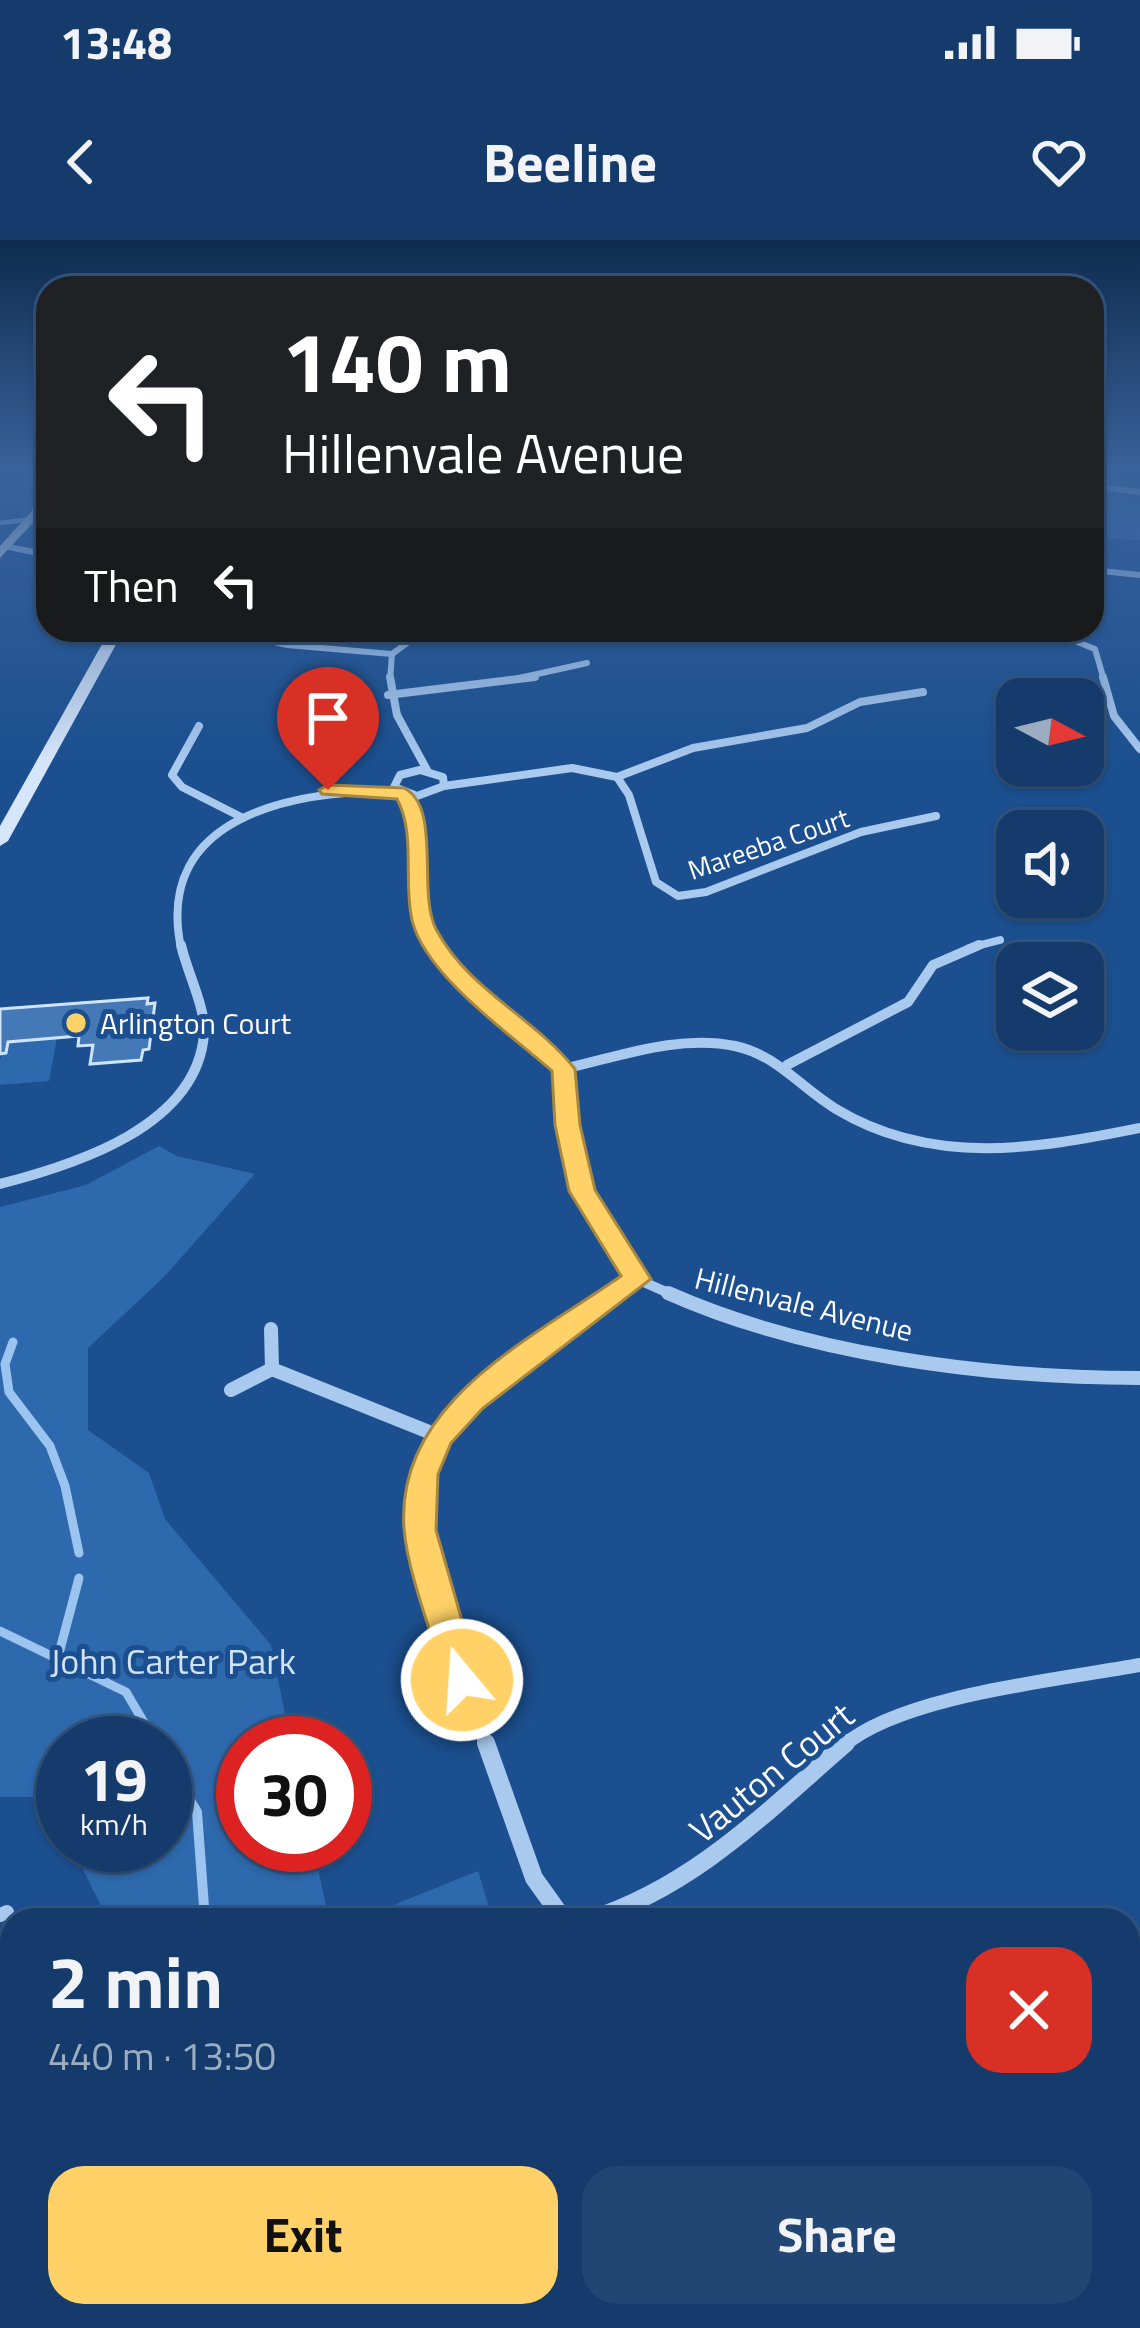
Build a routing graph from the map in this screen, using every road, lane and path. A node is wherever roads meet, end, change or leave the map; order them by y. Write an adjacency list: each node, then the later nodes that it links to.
1 (1104, 571): 2 (street)
2 (1140, 575)
3 (110, 642): 24 (street)
4 (274, 642): 7 (street)
5 (408, 642): 7 (street)
6 (1078, 642): 12 (street)
7 (392, 654): 10 (street)
8 (587, 663): 10 (street)
9 (923, 692): 16 (street)
10 (388, 695): 13 (street)
11 (199, 726): 23 (street)
12 (1140, 748)
13 (412, 749): 14 (street); 15 (street)
14 (427, 770): 15 (street); 17 (street)
15 (401, 775): 18 (street); 19 (street)
16 (617, 777): 17 (street); 21 (street, Mareeba Court)
17 (443, 782): 20 (street)
18 (352, 788): 19 (street); 23 (street)
19 (401, 792): 20 (street); 22 (street)
20 (430, 794): 22 (street)
21 (937, 816)
22 (416, 817): 27 (street)
23 (244, 818): 29 (street)
24 (0, 841)
25 (1000, 940): 26 (street)
26 (787, 1066): 27 (street); 28 (street)
27 (563, 1069): 30 (street)
28 (1140, 1128)
29 (0, 1184)
30 (637, 1279): 33 (street, Hillenvale Avenue); 35 (street)
31 (271, 1329): 32 (street)
32 (272, 1369): 34 (street); 35 (street)
33 (1140, 1378)
34 (231, 1390)
35 (439, 1436): 37 (street)
36 (1140, 1665): 38 (street, Vauton Court)
37 (555, 1908)
38 (626, 1908)

